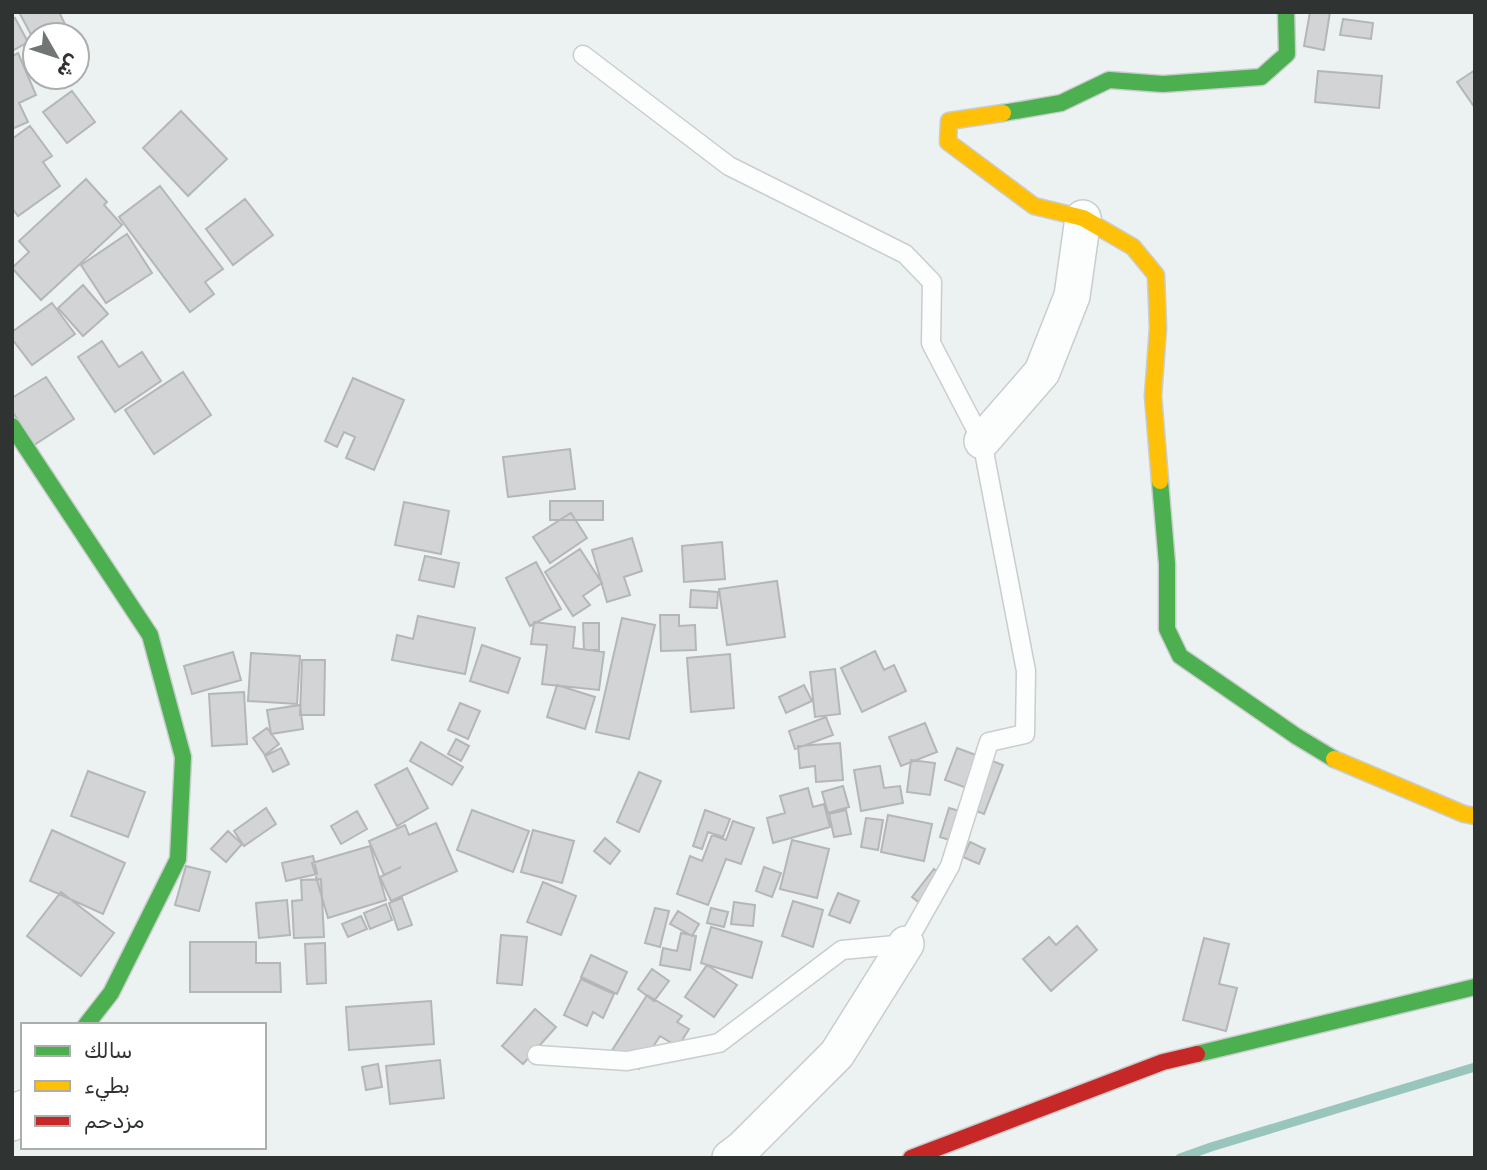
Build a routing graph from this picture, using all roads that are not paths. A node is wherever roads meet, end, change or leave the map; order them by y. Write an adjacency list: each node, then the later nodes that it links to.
1 (1286, 12): 3 (street)
2 (583, 55): 5 (lane)
3 (1083, 218): 5 (street); 6 (street)
4 (12, 426): 9 (street)
5 (982, 441): 7 (lane)
6 (1475, 816)
7 (906, 944): 10 (lane); 11 (street)
8 (1475, 988): 12 (street)
9 (88, 1023)
10 (537, 1055)
11 (730, 1158)
12 (911, 1158)

